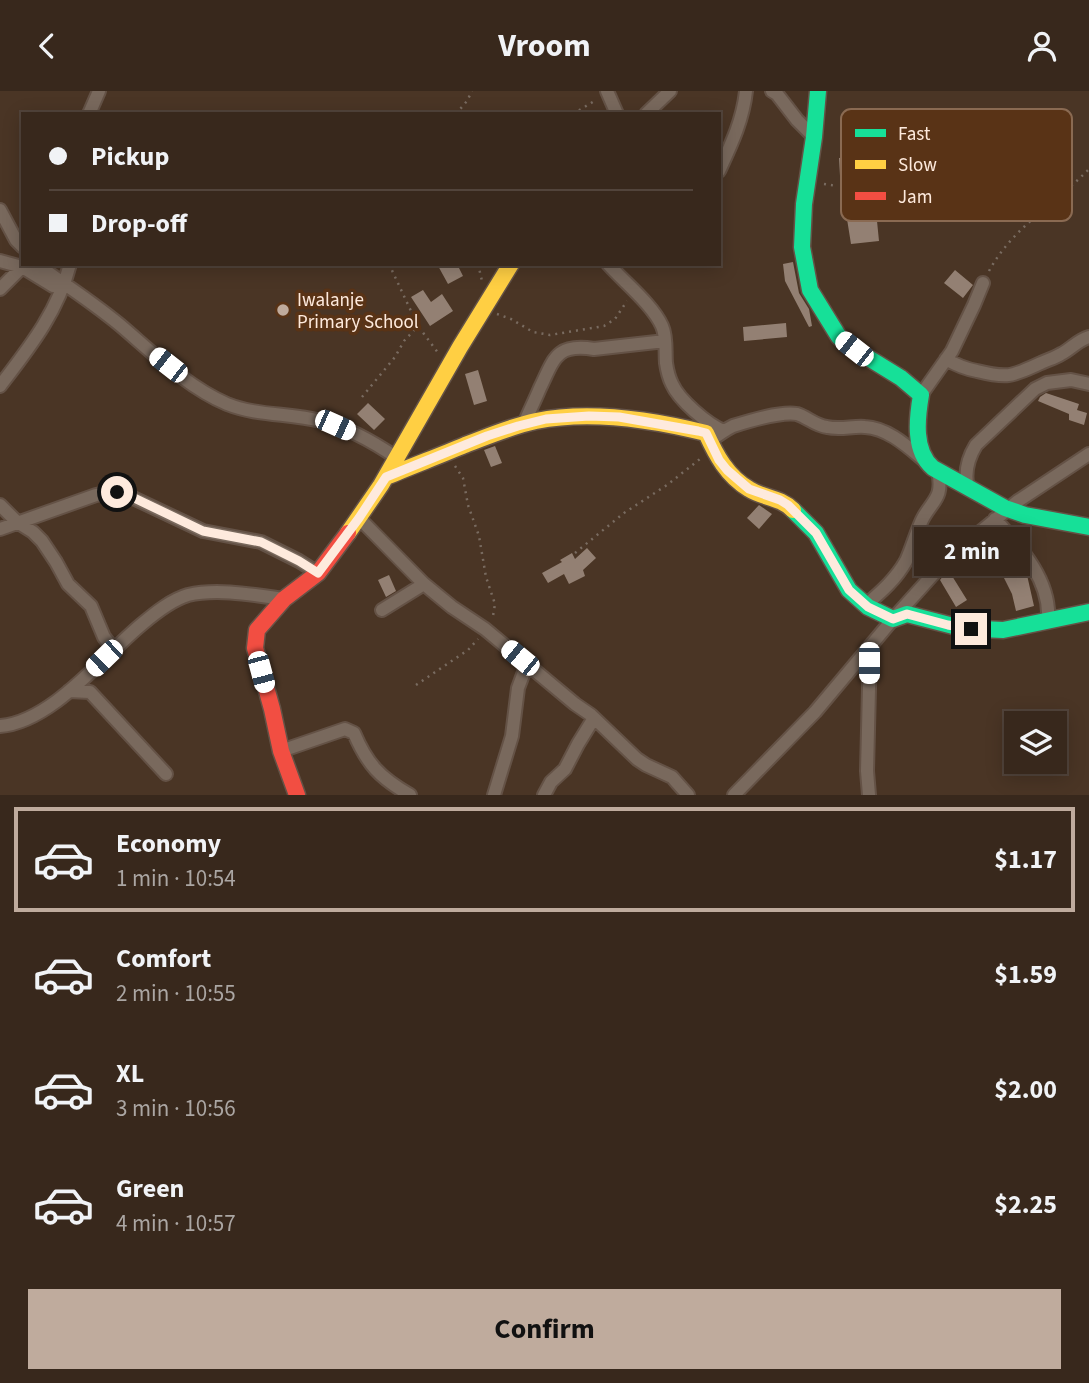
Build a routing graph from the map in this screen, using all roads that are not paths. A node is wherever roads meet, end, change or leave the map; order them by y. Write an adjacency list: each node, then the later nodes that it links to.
1 (99, 91): 7 (street)
2 (670, 91): 9 (street)
3 (746, 91): 11 (street)
4 (772, 91): 10 (street)
5 (608, 92): 8 (street)
6 (817, 92): 10 (street)
7 (90, 112)
8 (616, 112)
9 (648, 112)
10 (814, 137): 28 (street)
11 (721, 167)
12 (0, 210): 13 (street)
13 (21, 245)
14 (0, 261): 19 (street)
15 (40, 266): 21 (street)
16 (69, 266): 21 (street)
17 (510, 266): 32 (street)
18 (610, 266): 24 (street)
19 (22, 267): 21 (street); 22 (street)
20 (983, 283): 25 (street)
21 (63, 288): 27 (street); 32 (street)
22 (0, 289)
23 (1089, 337): 25 (street)
24 (665, 341): 29 (street); 30 (street)
25 (946, 359): 28 (street)
26 (1089, 384): 35 (street)
27 (0, 386)
28 (921, 394): 33 (street)
29 (523, 424): 30 (street); 34 (street)
30 (716, 440): 33 (street); 45 (street)
31 (1089, 454): 37 (street)
32 (397, 458): 34 (street)
33 (932, 467): 35 (street); 45 (street)
34 (386, 477): 38 (street)
35 (968, 489): 37 (street)
36 (0, 505): 39 (street)
37 (1001, 514): 40 (street); 48 (street); 49 (street)
38 (359, 518): 42 (street); 43 (street)
39 (18, 522): 41 (street); 42 (street); 51 (street)
40 (1089, 527)
41 (0, 529)
42 (318, 573): 44 (street)
43 (424, 585): 46 (street); 52 (street)
44 (284, 599): 51 (street); 56 (street)
45 (866, 605): 48 (street)
46 (382, 610)
47 (1089, 612): 49 (street)
48 (893, 619): 49 (street); 50 (street)
49 (1048, 620)
50 (870, 647): 63 (street); 64 (street)
51 (104, 658): 53 (street)
52 (527, 664): 54 (street); 60 (street)
53 (69, 691): 55 (street); 57 (street)
54 (594, 718): 61 (street); 62 (street)
55 (0, 726)
56 (281, 751): 58 (street); 59 (street)
57 (166, 774)
58 (297, 795)
59 (410, 795)
60 (494, 795)
61 (544, 795)
62 (688, 795)
63 (734, 795)
64 (869, 795)

